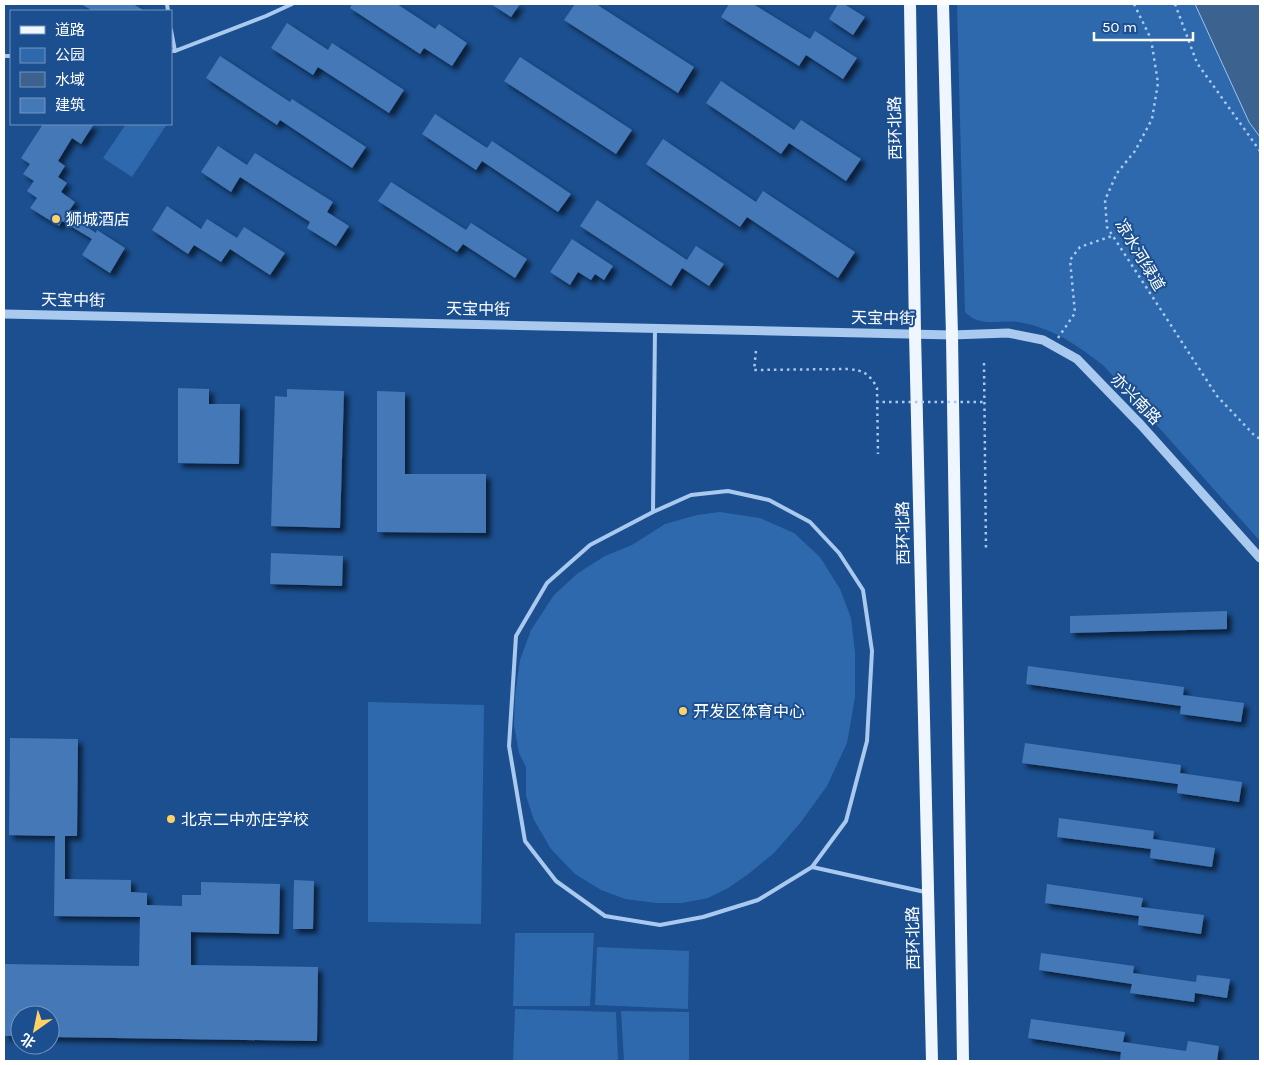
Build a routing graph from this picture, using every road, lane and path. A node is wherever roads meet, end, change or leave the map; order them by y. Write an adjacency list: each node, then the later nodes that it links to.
1 (292, 4): 6 (lane)
2 (910, 4): 11 (main road, 西环北路)
3 (943, 4): 12 (main road)
4 (1134, 4): 8 (path, 凉水河绿道)
5 (1175, 4): 7 (path)
6 (173, 51)
7 (1260, 151)
8 (1112, 236): 13 (path); 18 (path, 凉水河绿道)
9 (4, 314): 10 (street, 天宝中街)
10 (656, 328): 11 (street, 天宝中街); 20 (lane)
11 (915, 333): 12 (street, 天宝中街); 24 (main road, 西环北路)
12 (952, 335): 13 (street, 亦兴南路); 26 (main road)
13 (1052, 345): 22 (street, 亦兴南路)
14 (756, 351): 16 (path)
15 (984, 363): 17 (path)
16 (876, 402): 17 (path, bridge); 19 (path)
17 (984, 402): 21 (path)
18 (1260, 439)
19 (878, 454)
20 (653, 512): 23 (lane); 23 (lane)
21 (986, 550)
22 (1260, 558)
23 (812, 867): 24 (lane)
24 (928, 893): 25 (main road, 西环北路)
25 (932, 1061)
26 (963, 1061)

